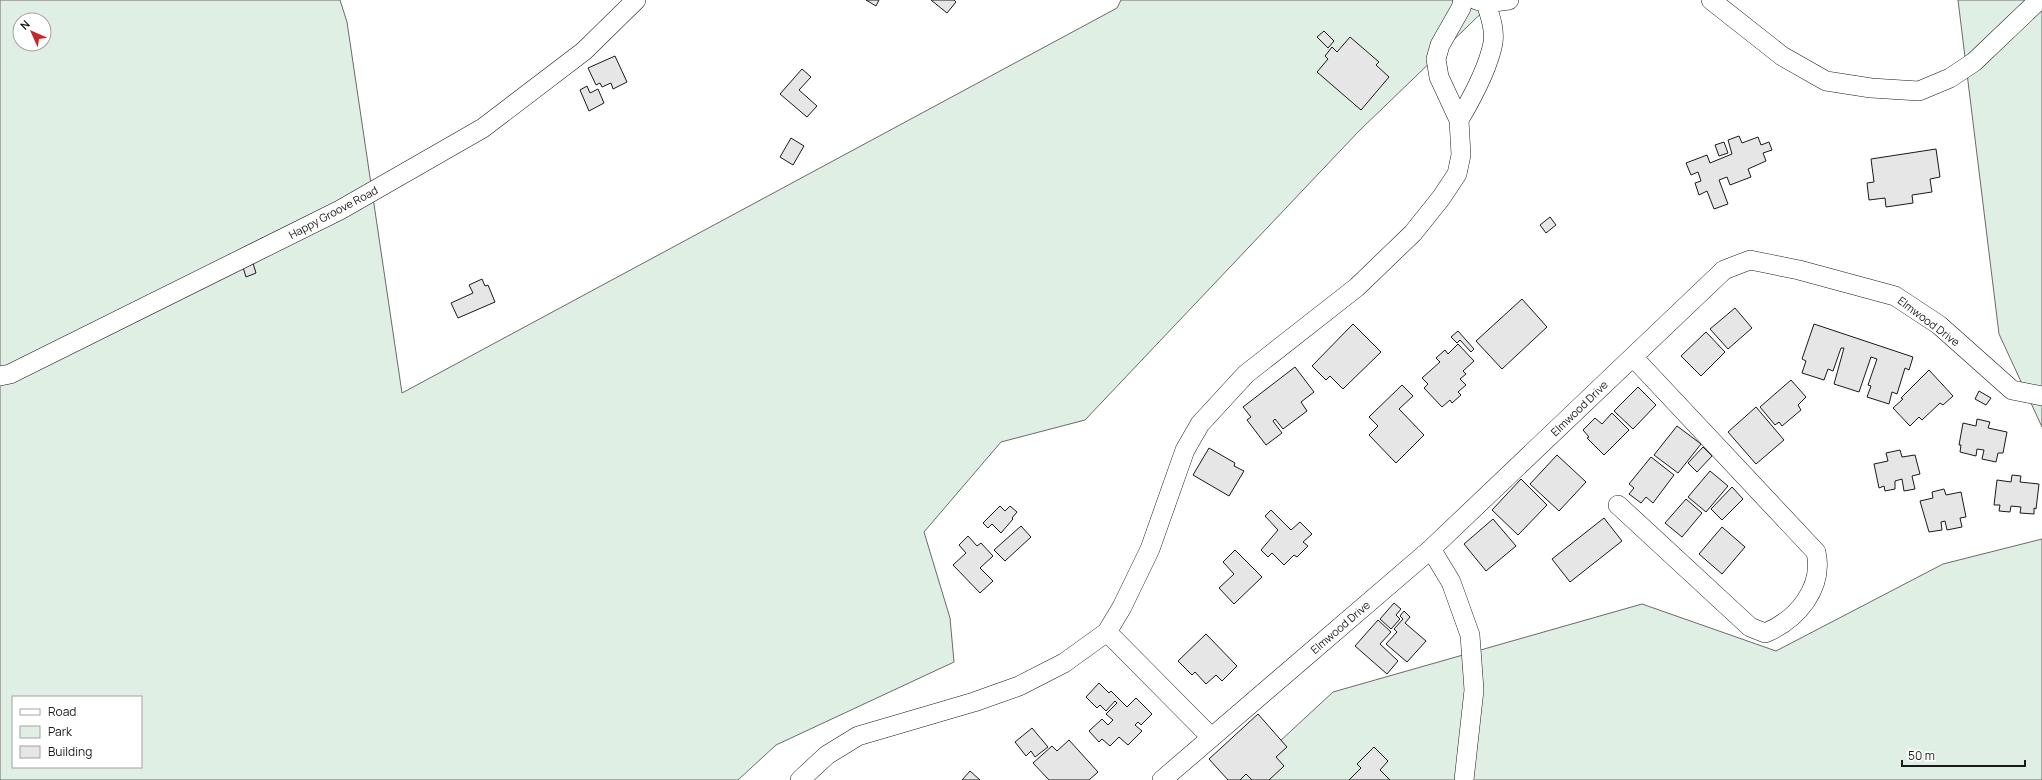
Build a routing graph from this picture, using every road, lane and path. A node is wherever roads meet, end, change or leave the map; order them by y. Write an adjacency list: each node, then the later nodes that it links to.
1 (636, 0): 9 (street, Happy Groove Road)
2 (1463, 0): 7 (street)
3 (1508, 0): 6 (street)
4 (1711, 0): 5 (street)
5 (2039, 0)
6 (1481, 1): 7 (street)
7 (1459, 120): 13 (street)
8 (1633, 357): 10 (street, Elmwood Drive); 11 (street); 12 (street, Elmwood Drive)
9 (0, 376)
10 (2042, 396)
11 (1618, 505)
12 (1431, 549): 14 (street, Elmwood Drive); 17 (street)
13 (1107, 632): 14 (street); 15 (street)
14 (1211, 737): 16 (street, Elmwood Drive)
15 (800, 780)
16 (1162, 780)
17 (1464, 780)

